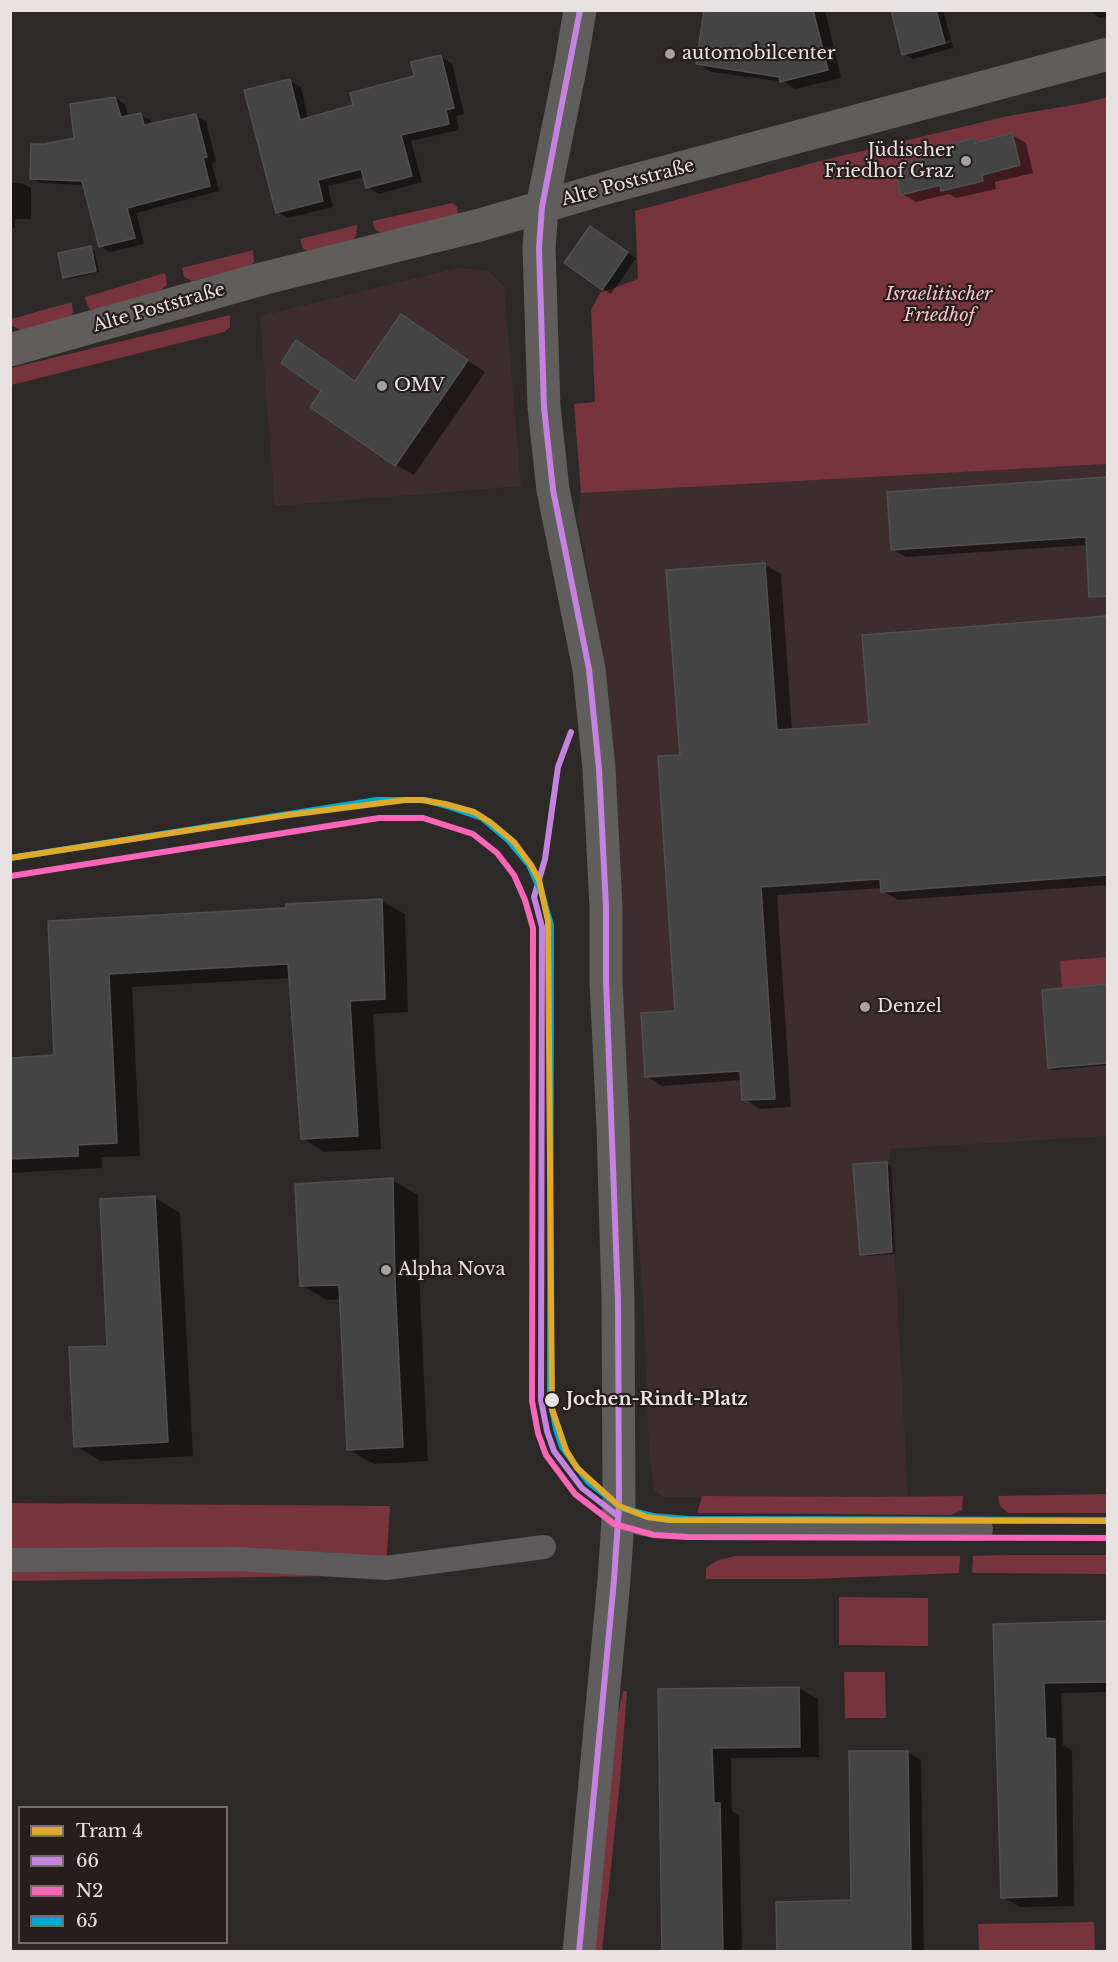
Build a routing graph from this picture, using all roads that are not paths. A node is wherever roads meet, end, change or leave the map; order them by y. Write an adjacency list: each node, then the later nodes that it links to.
1 (580, 10): 3 (main road)
2 (1107, 54): 3 (main road, Alte Poststraße)
3 (542, 207): 4 (main road, Alte Poststraße); 5 (main road)
4 (10, 350)
5 (618, 1516): 6 (street); 9 (main road)
6 (981, 1529)
7 (543, 1547): 8 (street)
8 (10, 1560)
9 (579, 1952)

